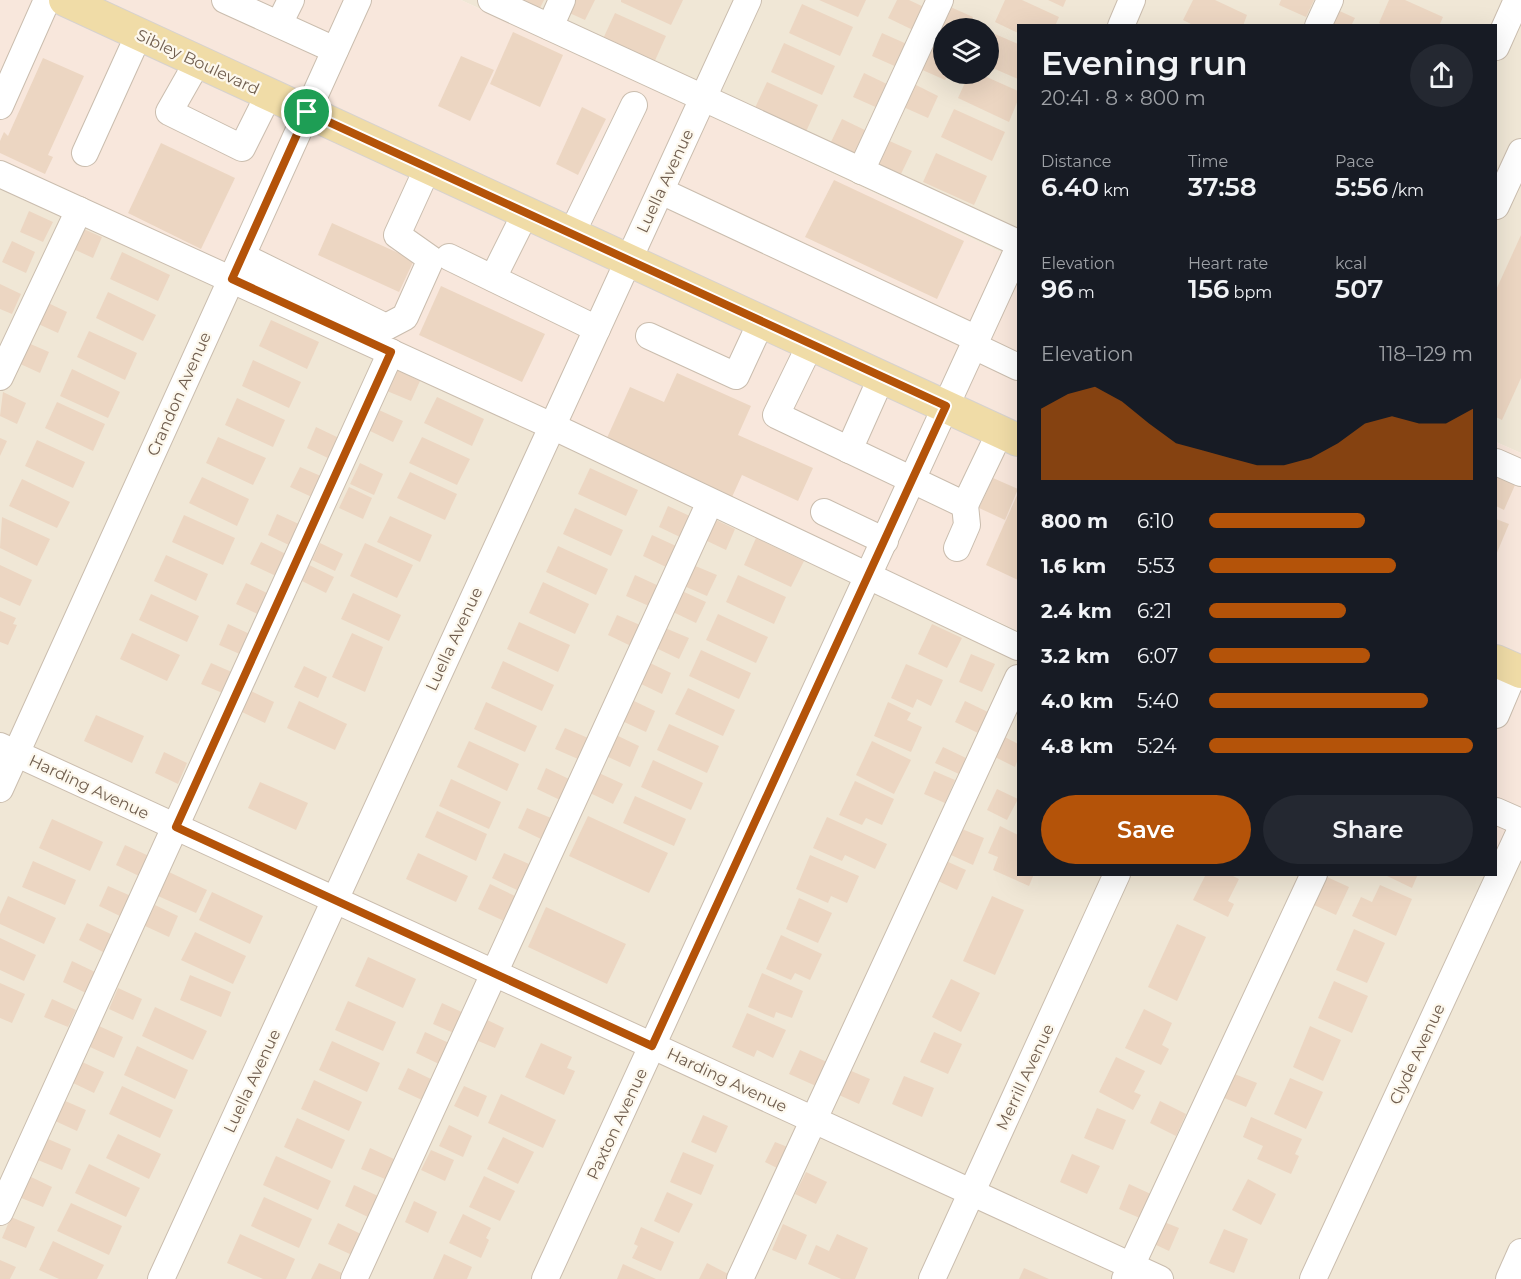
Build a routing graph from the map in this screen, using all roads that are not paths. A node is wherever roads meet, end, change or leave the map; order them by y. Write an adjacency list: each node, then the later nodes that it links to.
1 (46, 0): 24 (street)
2 (65, 0): 17 (main road, Sibley Boulevard)
3 (225, 0): 13 (street)
4 (291, 0): 13 (street)
5 (358, 0): 19 (street, Crandon Avenue)
6 (491, 0): 16 (street)
7 (562, 0): 16 (street)
8 (748, 0): 22 (street, Luella Avenue)
9 (940, 0): 29 (street)
10 (1132, 0): 14 (street)
11 (1330, 0): 15 (street)
12 (1517, 0): 18 (street)
13 (279, 24): 19 (street)
14 (1122, 24)
15 (1319, 24)
16 (550, 27): 22 (street)
17 (139, 34): 20 (main road, Sibley Boulevard); 27 (street)
18 (1506, 40)
19 (335, 50): 25 (street, Crandon Avenue)
20 (198, 61): 21 (main road, Sibley Boulevard); 21 (street)
21 (269, 94): 25 (main road, Sibley Boulevard)
22 (704, 99): 29 (street); 31 (street, Luella Avenue)
23 (634, 105): 35 (street)
24 (0, 106)
25 (307, 112): 28 (main road, Sibley Boulevard); 40 (street, Crandon Avenue)
26 (1521, 152): 32 (street)
27 (85, 153)
28 (428, 167): 34 (main road, Sibley Boulevard); 40 (street)
29 (861, 171): 36 (street)
30 (0, 174): 33 (street)
31 (661, 190): 39 (street, Luella Avenue); 46 (street)
32 (1497, 204)
33 (79, 210): 40 (street); 50 (street)
34 (526, 212): 35 (main road, Sibley Boulevard); 41 (street)
35 (572, 233): 39 (main road, Sibley Boulevard)
36 (1017, 243)
37 (1017, 251): 46 (street, Paxton Avenue)
38 (449, 257): 41 (street)
39 (629, 259): 42 (main road, Sibley Boulevard); 43 (street, Luella Avenue)
40 (237, 268): 47 (street); 68 (street, Crandon Avenue)
41 (493, 278): 43 (street)
42 (762, 320): 44 (street); 45 (main road, Sibley Boulevard)
43 (597, 329): 52 (street, Luella Avenue)
44 (649, 336)
45 (811, 343): 49 (main road, Sibley Boulevard); 54 (street)
46 (975, 343): 48 (street); 51 (street, Paxton Avenue)
47 (391, 352): 52 (street); 71 (street)
48 (1017, 366)
49 (882, 376): 51 (main road, Sibley Boulevard); 54 (street)
50 (0, 377)
51 (946, 406): 53 (main road, Sibley Boulevard); 57 (street, Paxton Avenue)
52 (552, 426): 58 (street); 76 (street, Luella Avenue)
53 (1009, 436): 59 (street)
54 (849, 450): 57 (street)
55 (1497, 462): 56 (street)
56 (1521, 473)
57 (912, 480): 59 (street); 61 (street, Paxton Avenue)
58 (710, 502): 63 (street); 77 (street)
59 (965, 505): 62 (street)
60 (824, 512): 61 (street)
61 (885, 541): 63 (street, Paxton Avenue)
62 (957, 548)
63 (868, 577): 64 (street); 78 (street, Paxton Avenue)
64 (1017, 647)
65 (1511, 668): 67 (street)
66 (1017, 680): 79 (street)
67 (1497, 712)
68 (8, 750): 69 (street, Crandon Avenue); 71 (street, Harding Avenue)
69 (0, 789)
70 (1497, 812): 72 (street)
71 (176, 827): 76 (street, Harding Avenue); 81 (street)
72 (1521, 829): 73 (street, Clyde Avenue)
73 (1506, 873): 90 (street, Clyde Avenue)
74 (1116, 876): 80 (street, Merrill Avenue)
75 (1313, 876): 83 (street)
76 (335, 900): 77 (street, Harding Avenue); 84 (street, Luella Avenue)
77 (494, 973): 78 (street, Harding Avenue); 85 (street)
78 (652, 1046): 79 (street, Harding Avenue); 86 (street, Paxton Avenue)
79 (813, 1120): 80 (street, Harding Avenue); 87 (street)
80 (972, 1192): 83 (street, Harding Avenue); 88 (street, Merrill Avenue)
81 (0, 1212)
82 (1521, 1252): 91 (street)
83 (1128, 1272): 89 (street, Harding Avenue)
84 (161, 1279)
85 (354, 1279)
86 (545, 1279)
87 (740, 1279)
88 (932, 1279)
89 (1160, 1279)
90 (1313, 1279)
91 (1509, 1279)

